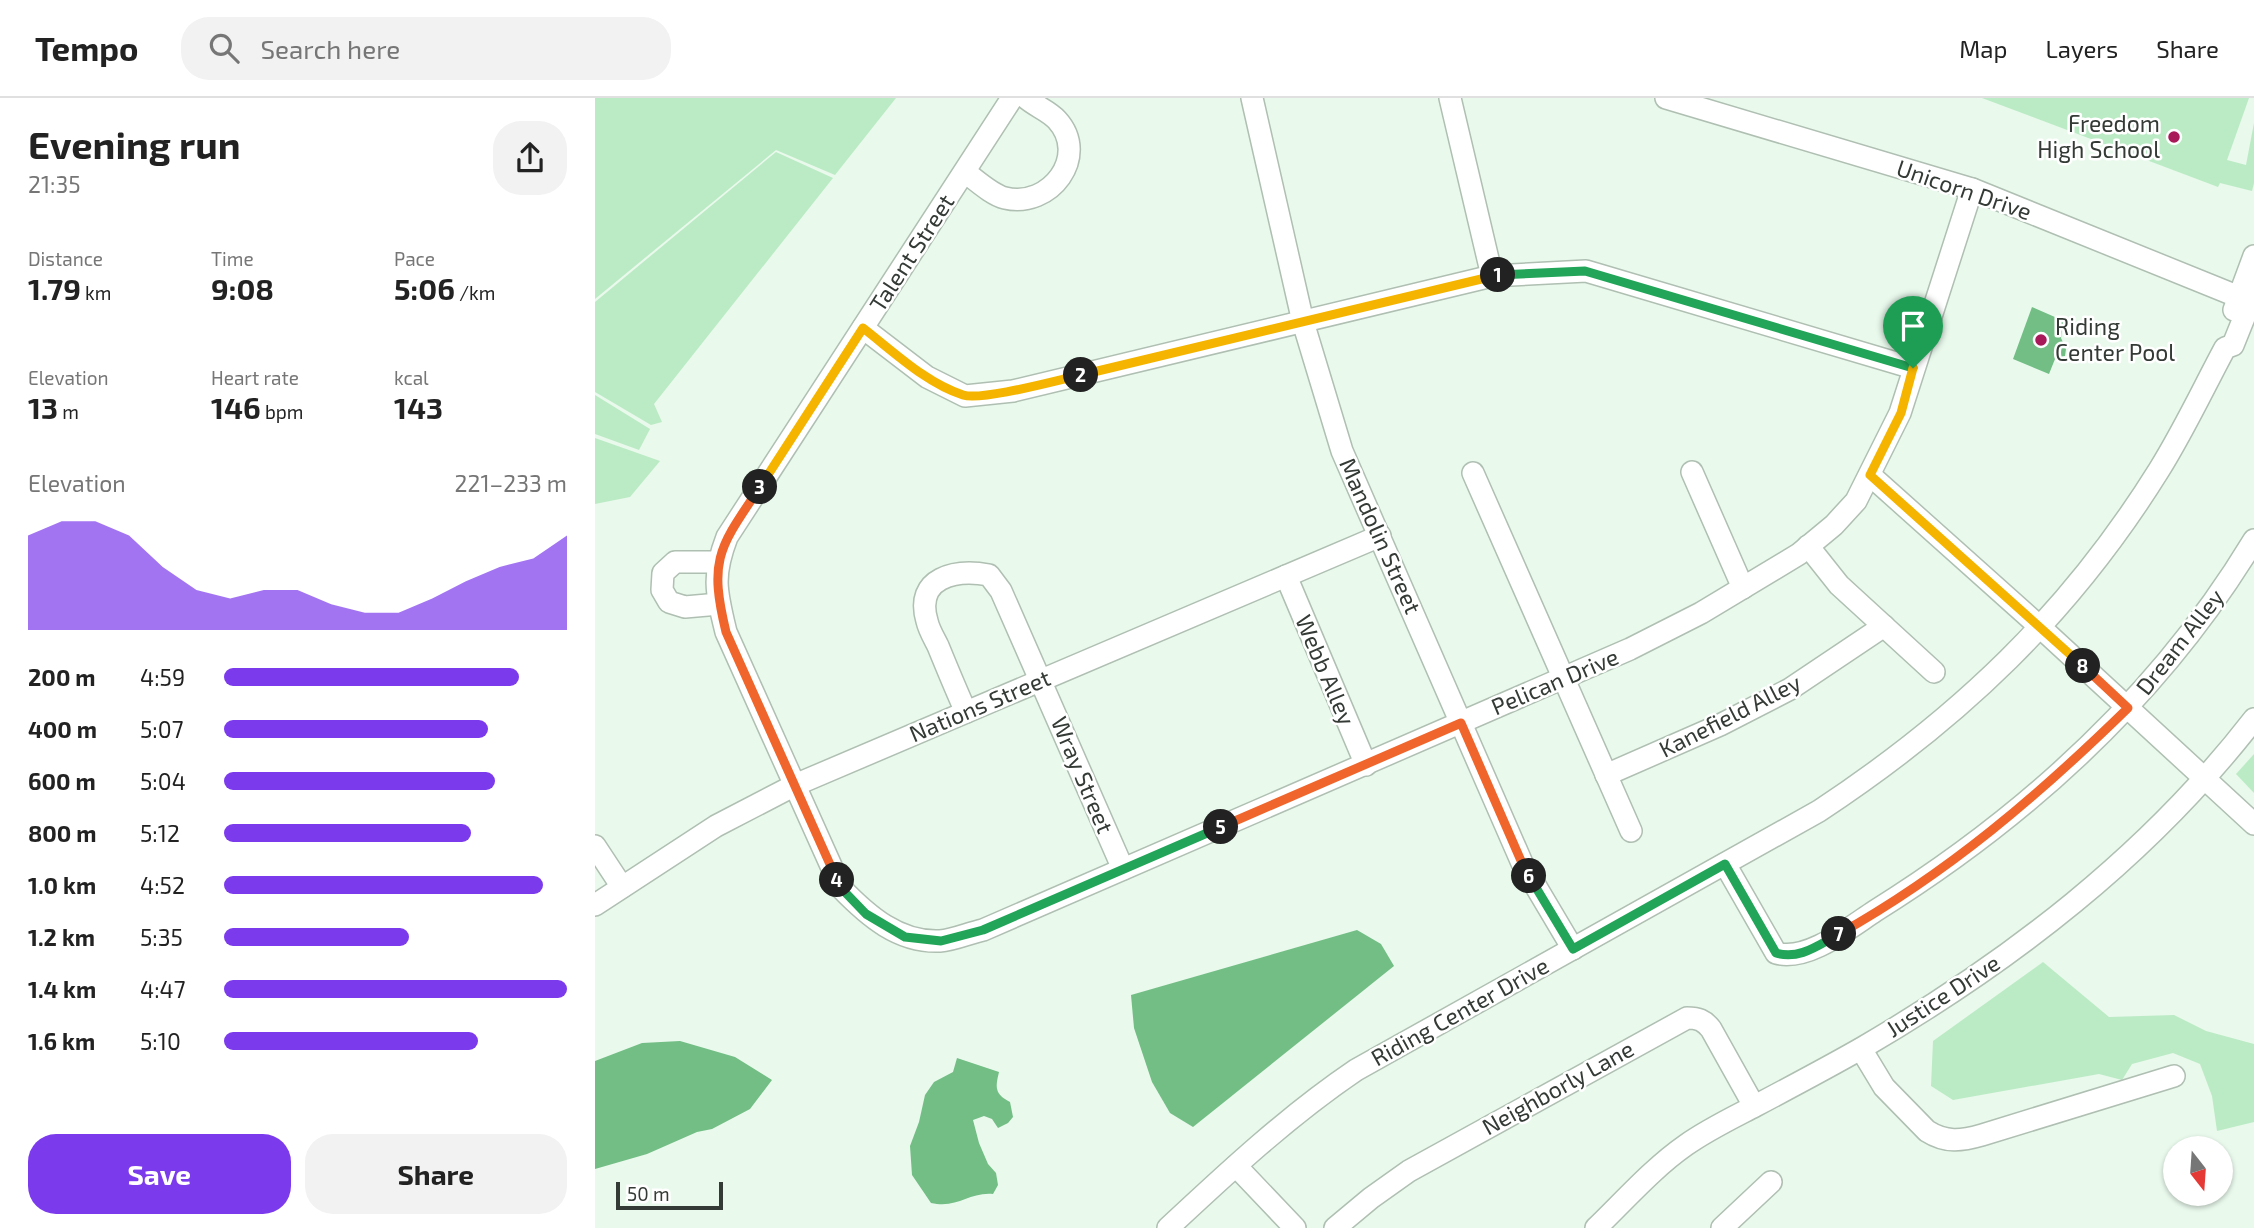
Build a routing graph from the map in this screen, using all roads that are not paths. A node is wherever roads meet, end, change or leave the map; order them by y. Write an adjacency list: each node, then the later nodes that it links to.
1 (1012, 98): 6 (street, Talent Street)
2 (1026, 98): 6 (street)
3 (1252, 98): 11 (street, Mandolin Street)
4 (1450, 98): 9 (street)
5 (1666, 98): 7 (street, Unicorn Drive)
6 (965, 172): 12 (street, Talent Street)
7 (1972, 189): 10 (street, Unicorn Drive); 13 (street, Pelican Drive)
8 (2254, 256): 10 (street, Riding Center Drive)
9 (1492, 276): 11 (street); 13 (street)
10 (2249, 299): 25 (street, Riding Center Drive)
11 (1303, 322): 12 (street); 17 (street, Mandolin Street)
12 (863, 328): 20 (street, Talent Street)
13 (1913, 368): 16 (street, Pelican Drive)
14 (1692, 472): 22 (street)
15 (1473, 473): 27 (street)
16 (1870, 475): 19 (street, Pelican Drive); 25 (street)
17 (1380, 536): 21 (street, Nations Street); 32 (street, Mandolin Street)
18 (2254, 540): 29 (street, Dream Alley)
19 (1808, 546): 22 (street, Pelican Drive); 24 (street)
20 (717, 562): 23 (street, Talent Street); 23 (street)
21 (1286, 576): 28 (street, Nations Street); 33 (street, Webb Alley)
22 (1743, 588): 27 (street, Pelican Drive)
23 (719, 604): 36 (street, Talent Street)
24 (1884, 626): 26 (street); 34 (street, Kanefield Alley)
25 (2040, 627): 29 (street); 40 (street, Riding Center Drive)
26 (1934, 672)
27 (1563, 678): 32 (street, Pelican Drive); 34 (street)
28 (1042, 680): 30 (street, Nations Street); 30 (street, Wray Street); 41 (street, Wray Street)
29 (2128, 708): 35 (street); 40 (street, Dream Alley)
30 (966, 712): 36 (street, Nations Street)
31 (2254, 719): 35 (street, Justice Drive)
32 (1461, 723): 33 (street, Pelican Drive); 44 (street, Mandolin Street)
33 (1366, 765): 41 (street, Pelican Drive)
34 (1606, 775): 38 (street)
35 (2205, 779): 37 (street); 45 (street, Justice Drive)
36 (795, 785): 41 (street, Pelican Drive); 42 (street, Nations Street)
37 (2254, 824)
38 (1631, 831)
39 (595, 846): 42 (street)
40 (1725, 864): 44 (street, Riding Center Drive)
41 (1123, 869)
42 (622, 887): 43 (street, Nations Street)
43 (595, 905)
44 (1573, 949): 48 (street, Riding Center Drive)
45 (1861, 1049): 46 (street); 47 (street, Justice Drive)
46 (2174, 1076)
47 (1754, 1106): 52 (street, Neighborly Lane); 53 (street, Justice Drive)
48 (1236, 1166): 50 (street, Riding Center Drive); 51 (street)
49 (1772, 1182): 54 (street)
50 (1168, 1228)
51 (1295, 1228)
52 (1335, 1228)
53 (1597, 1228)
54 (1722, 1228)

